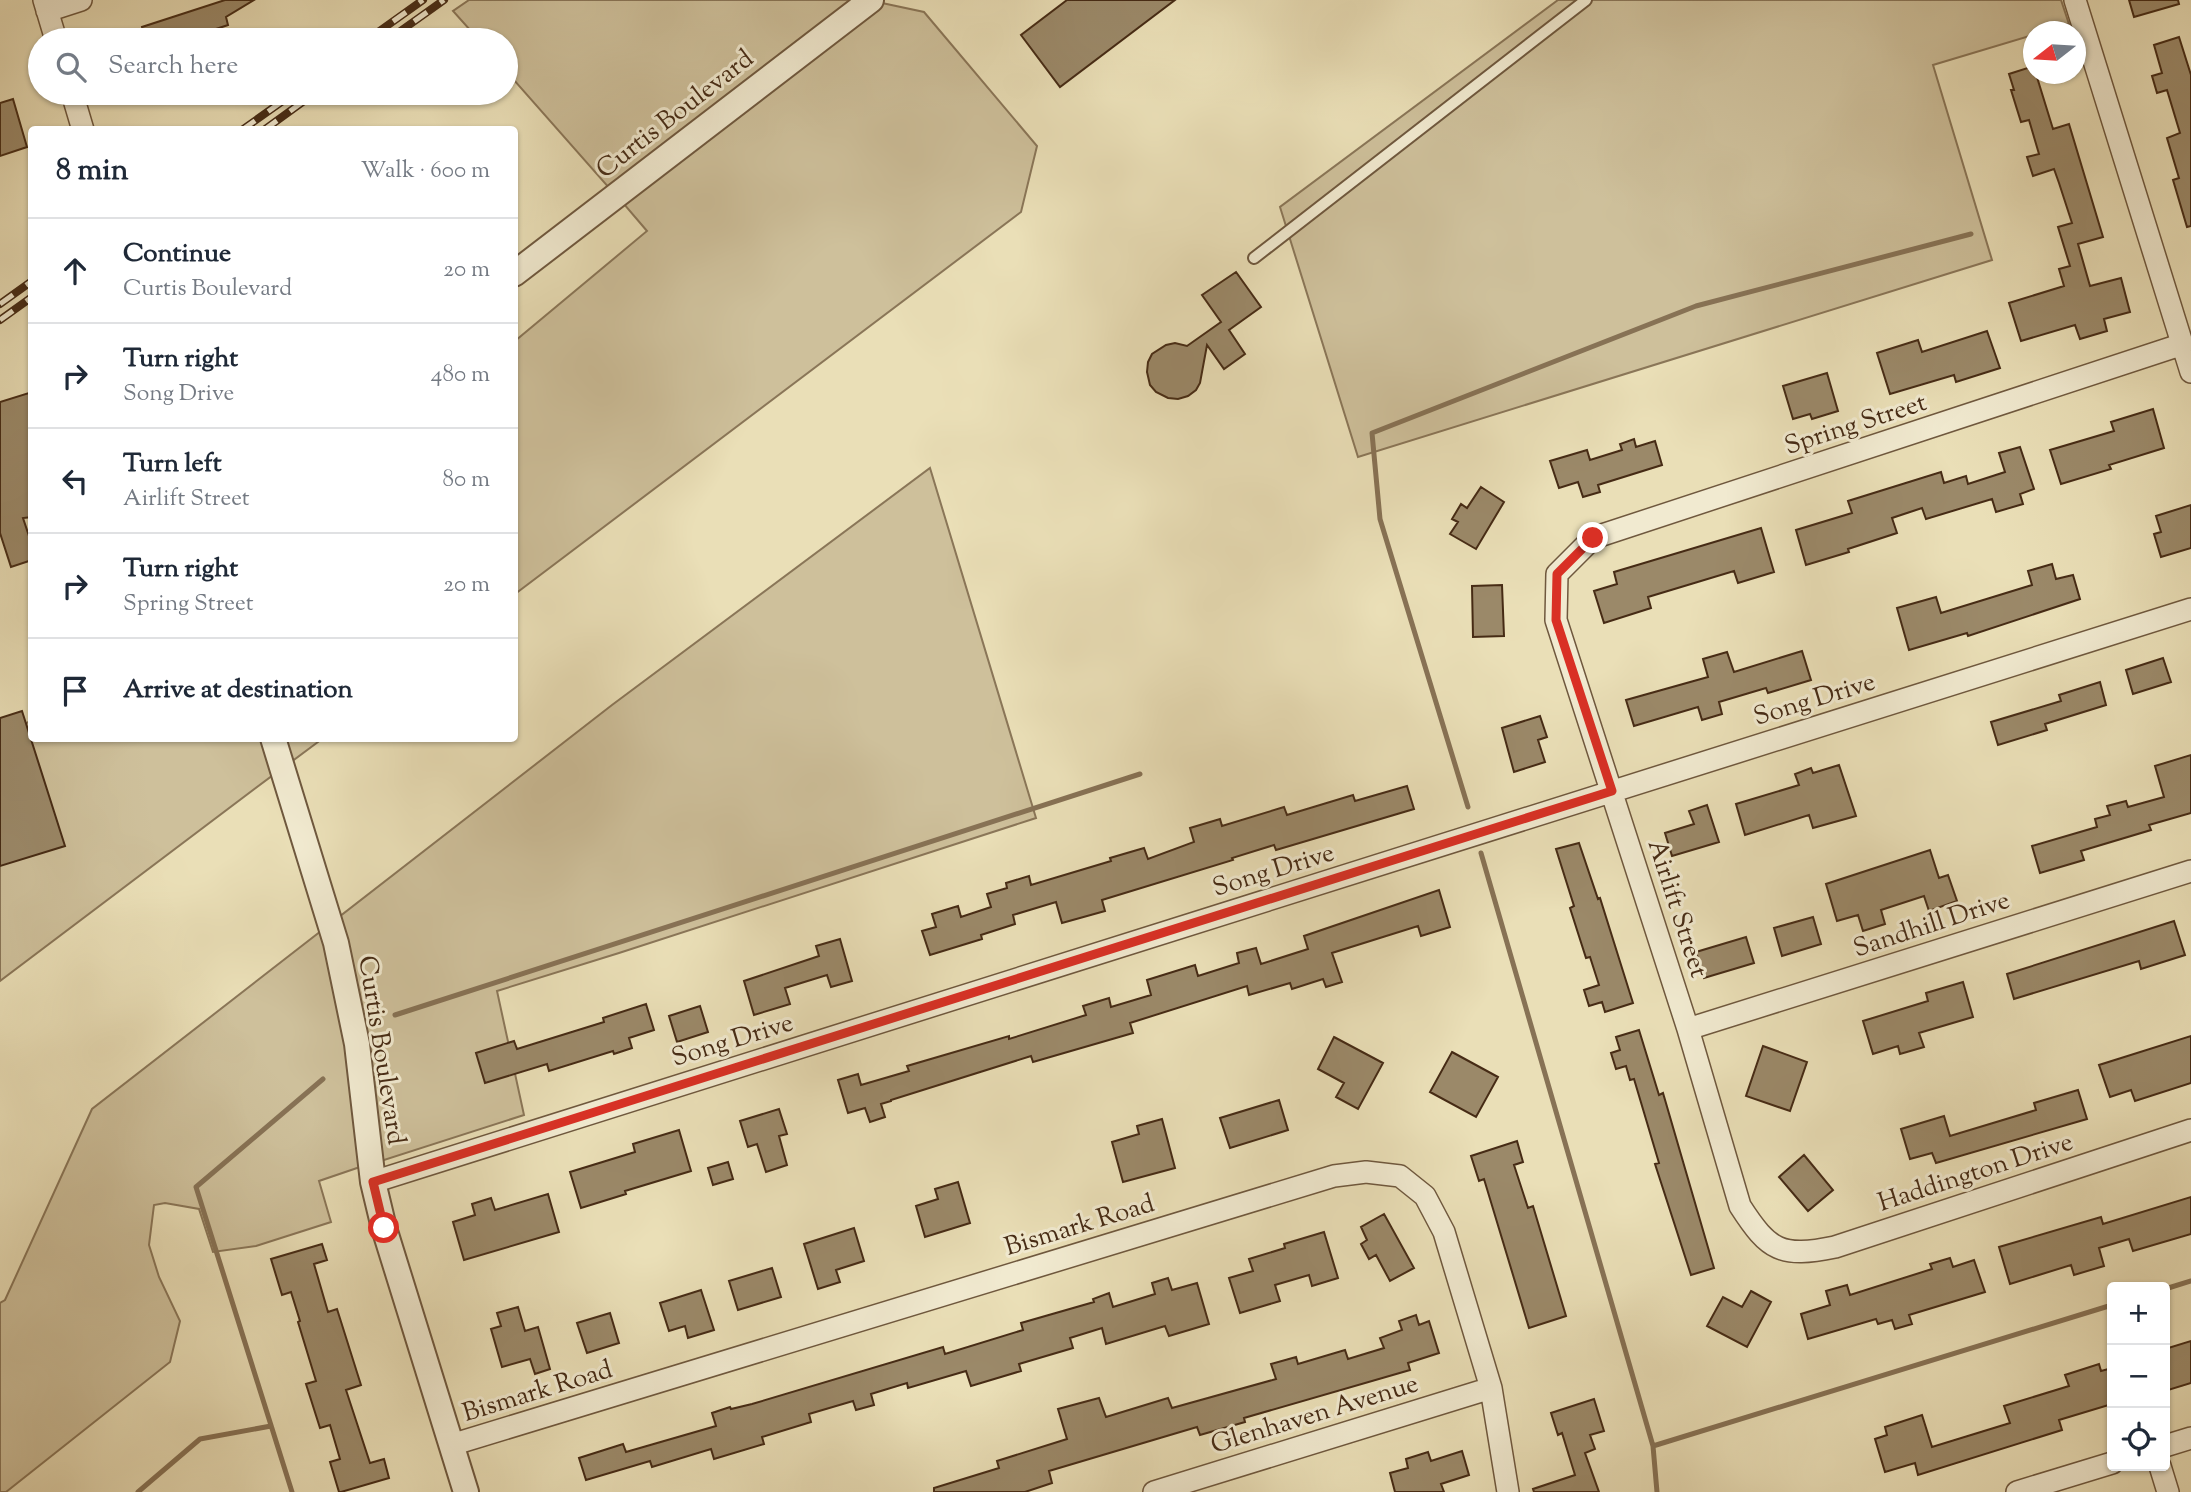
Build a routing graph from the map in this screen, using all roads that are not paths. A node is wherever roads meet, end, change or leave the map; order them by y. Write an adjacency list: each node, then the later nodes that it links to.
1 (81, 0): 5 (street)
2 (871, 0): 10 (street, Curtis Boulevard)
3 (1586, 0): 9 (lane)
4 (2075, 0): 11 (street)
5 (45, 5): 6 (street)
6 (52, 28)
7 (76, 105): 8 (street)
8 (82, 126)
9 (1254, 258)
10 (518, 271)
11 (2183, 344): 12 (street); 13 (street, Spring Street)
12 (2191, 372)
13 (1557, 574): 16 (street, Airlift Street)
14 (2191, 610): 16 (street, Song Drive)
15 (274, 742): 20 (street, Curtis Boulevard)
16 (1612, 791): 18 (street, Airlift Street); 20 (street, Song Drive)
17 (2191, 871): 18 (street, Sandhill Drive)
18 (1688, 1030): 21 (street, Airlift Street)
19 (2191, 1130): 21 (street, Haddington Drive)
20 (373, 1182): 25 (street, Curtis Boulevard)
21 (1776, 1248)
22 (1491, 1388): 25 (street, Bismark Road); 29 (street, Glenhaven Avenue); 30 (street, Bismark Road)
23 (2191, 1438): 24 (street)
24 (2170, 1444)
25 (451, 1445): 28 (street, Curtis Boulevard)
26 (2107, 1465): 31 (street)
27 (2162, 1471): 32 (street)
28 (466, 1492)
29 (1154, 1492)
30 (1508, 1492)
31 (2017, 1492)
32 (2168, 1492)

